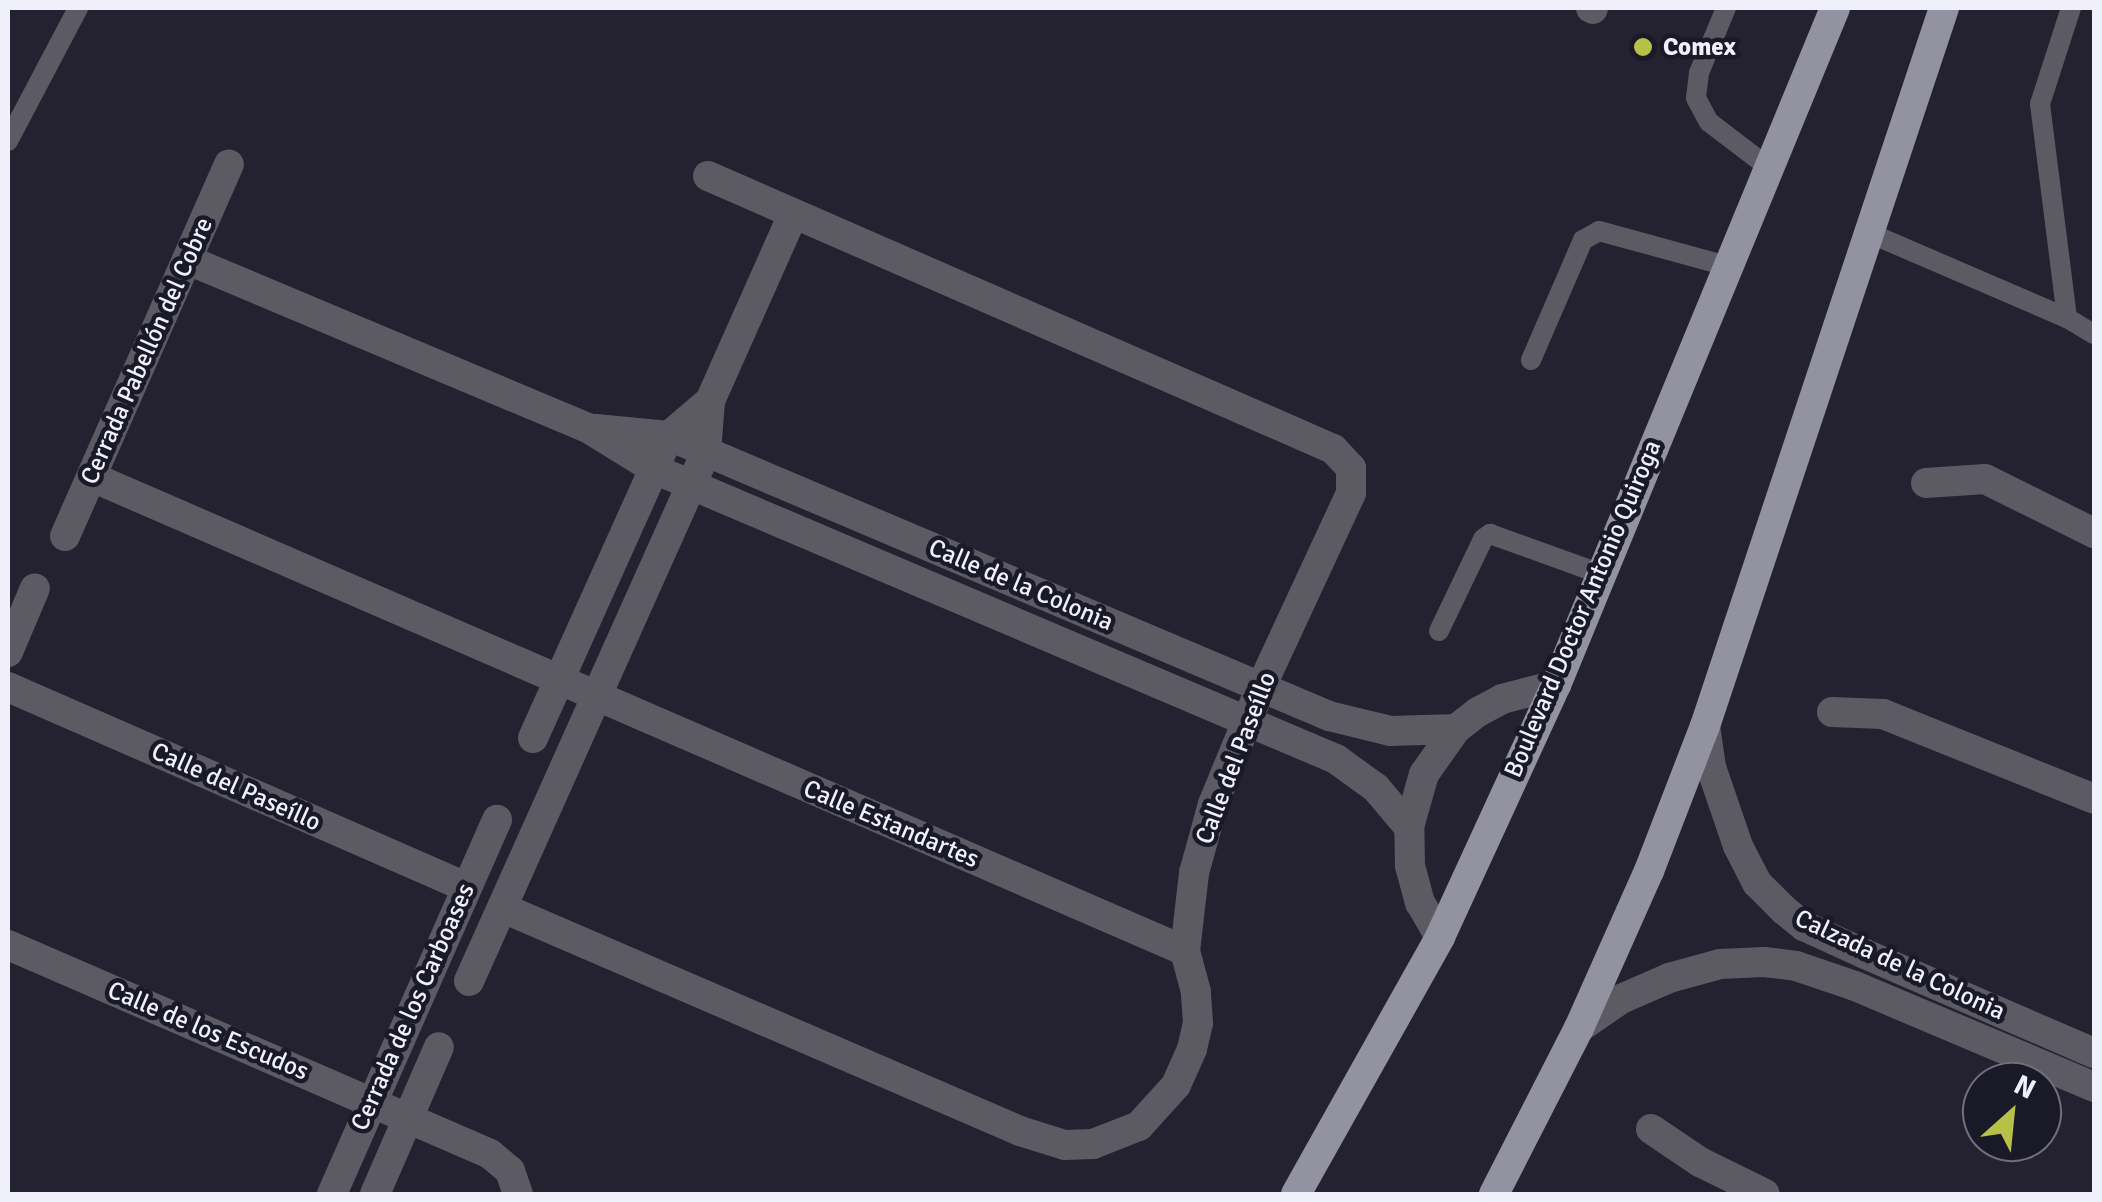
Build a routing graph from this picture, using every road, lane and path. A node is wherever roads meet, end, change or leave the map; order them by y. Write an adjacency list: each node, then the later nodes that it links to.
1 (78, 8): 6 (lane)
2 (1726, 8): 8 (lane)
3 (1835, 8): 8 (main road, Boulevard Doctor Antonio Quiroga)
4 (1944, 8): 11 (main road)
5 (2071, 8): 14 (lane)
6 (8, 142)
7 (228, 165): 12 (street, Cerrada Pabellón del Cobre)
8 (1768, 167): 13 (main road, Boulevard Doctor Antonio Quiroga)
9 (708, 176): 10 (street, Calle del Paseíllo)
10 (793, 214): 17 (street); 34 (street, Calle del Paseíllo)
11 (1867, 232): 14 (lane); 38 (main road)
12 (188, 260): 18 (street, Calle de la Colonia); 22 (street, Cerrada Pabellón del Cobre)
13 (1727, 266): 16 (lane); 27 (main road, Boulevard Doctor Antonio Quiroga)
14 (2068, 318): 15 (lane)
15 (2094, 334)
16 (1531, 360)
17 (710, 401): 19 (street); 20 (street)
18 (588, 428): 19 (street, Calle de la Colonia); 21 (street, Calle de la Colonia)
19 (669, 436): 20 (street, Calle de la Colonia); 21 (street)
20 (706, 452): 24 (street); 34 (street, Calle de la Colonia)
21 (654, 469): 24 (street, Calle de la Colonia); 31 (street)
22 (92, 477): 26 (street, Cerrada Pabellón del Cobre); 31 (street, Calle Estandartes)
23 (1926, 483): 25 (street)
24 (690, 484): 35 (street); 37 (street, Calle de la Colonia)
25 (2094, 533)
26 (65, 536)
27 (1601, 574): 29 (lane); 32 (main road, Boulevard Doctor Antonio Quiroga)
28 (35, 588): 30 (street)
29 (1439, 631)
30 (8, 652)
31 (558, 680): 35 (street, Calle Estandartes); 40 (street)
32 (1556, 686): 39 (street); 47 (main road, Boulevard Doctor Antonio Quiroga)
33 (8, 687): 44 (street, Calle del Paseíllo)
34 (1261, 687): 37 (street, Calle del Paseíllo); 39 (street, Calle de la Colonia)
35 (597, 697): 45 (street); 49 (street, Calle Estandartes)
36 (1832, 712): 41 (street)
37 (1245, 723): 43 (street, Calle de la Colonia); 49 (street, Calle del Paseíllo)
38 (1705, 726): 46 (street, Calzada de la Colonia); 52 (main road)
39 (1456, 730): 43 (street)
40 (534, 738)
41 (2094, 799)
42 (497, 820): 44 (street, Cerrada de los Carboases)
43 (1409, 827): 47 (street)
44 (465, 887): 56 (street, Cerrada de los Carboases)
45 (503, 908): 49 (street, Calle del Paseíllo); 51 (street)
46 (1784, 910): 50 (street); 54 (street, Calzada de la Colonia)
47 (1440, 938): 62 (main road, Boulevard Doctor Antonio Quiroga)
48 (8, 945): 56 (street, Calle de los Escudos)
49 (1185, 952)
50 (1764, 962): 52 (street, Calzada de la Colonia); 55 (street, Calzada de la Colonia)
51 (469, 981)
52 (1579, 1028): 63 (main road)
53 (439, 1046): 57 (street, Cerrada de los Carboases)
54 (2094, 1053)
55 (2094, 1087)
56 (371, 1102): 57 (street, Calle de los Escudos); 59 (street, Cerrada de los Carboases)
57 (409, 1118): 60 (street, Cerrada de los Carboases); 61 (street, Calle de los Escudos)
58 (1651, 1129): 64 (street)
59 (332, 1194)
60 (375, 1194)
61 (518, 1194)
62 (1296, 1194)
63 (1494, 1194)
64 (1765, 1194)

